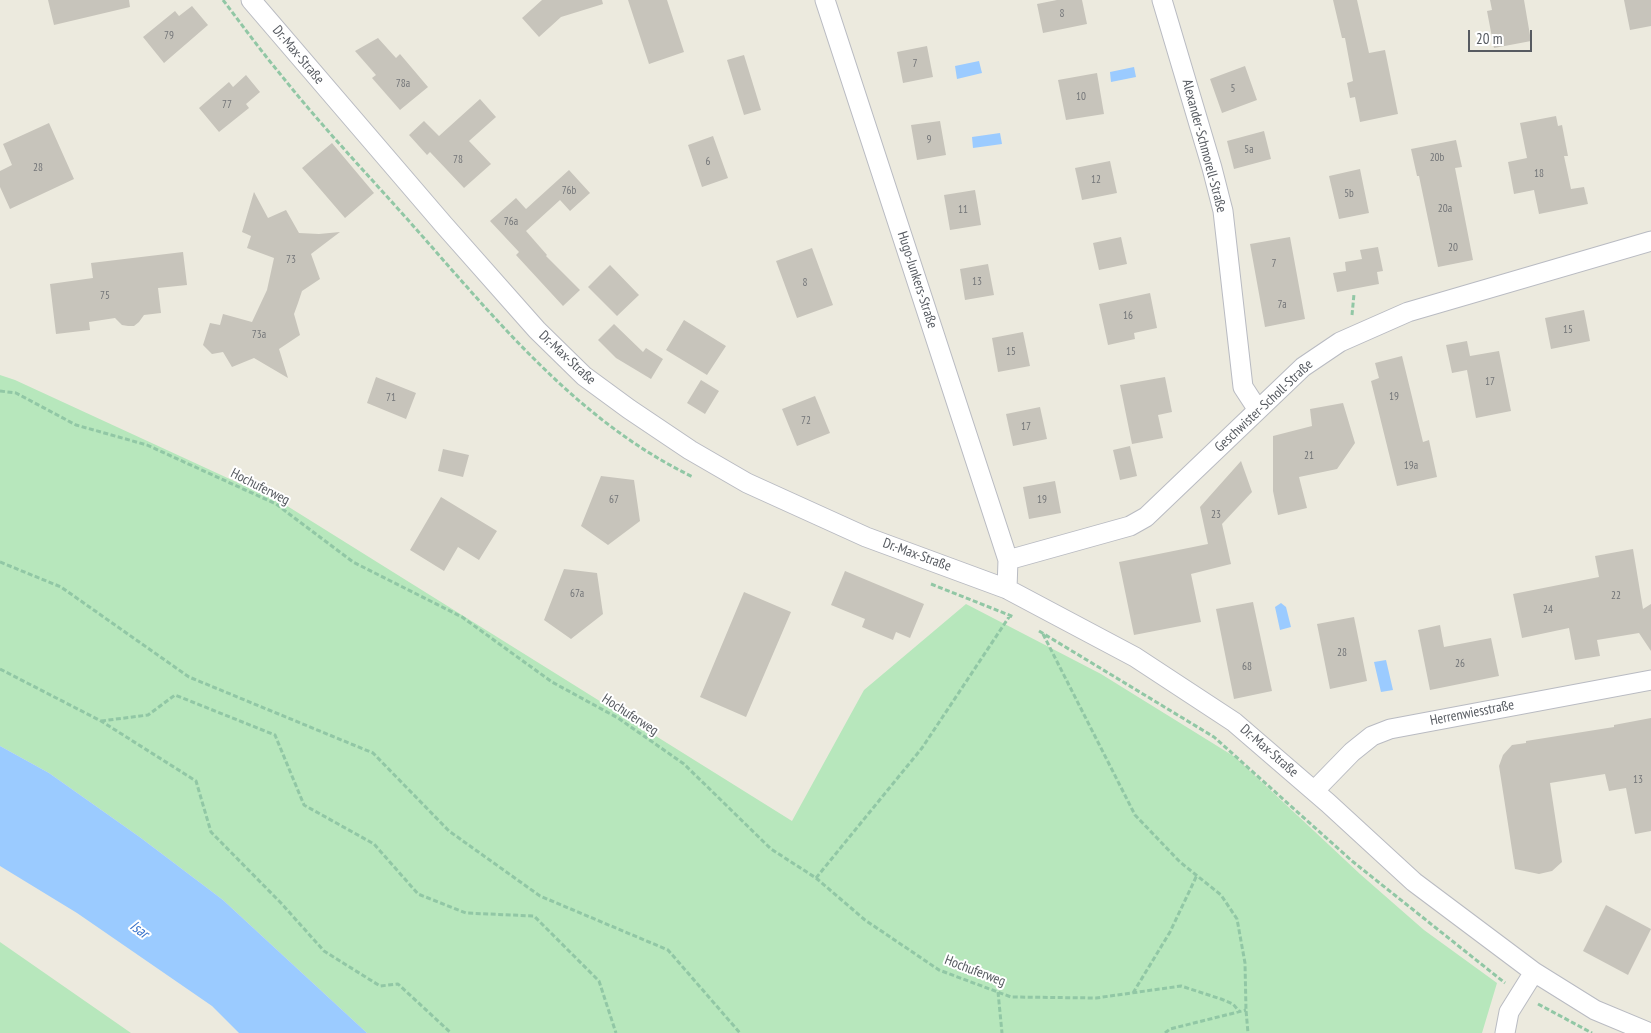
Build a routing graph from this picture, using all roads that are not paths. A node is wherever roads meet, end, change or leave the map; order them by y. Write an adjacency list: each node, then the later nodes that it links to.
1 (251, 0): 7 (street, Dr.-Max-Straße)
2 (825, 0): 6 (street, Hugo-Junkers-Straße)
3 (1162, 0): 5 (street, Alexander-Schmorell-Straße)
4 (1651, 241): 5 (street, Geschwister-Scholl-Straße)
5 (1258, 410): 6 (street, Geschwister-Scholl-Straße)
6 (1008, 560): 7 (street)
7 (1007, 589): 9 (street, Dr.-Max-Straße)
8 (1651, 680): 9 (street, Herrenwiesstraße)
9 (1314, 791): 10 (street, Dr.-Max-Straße)
10 (1534, 972): 11 (street); 12 (street, Dr.-Max-Straße)
11 (1505, 1033)
12 (1650, 1033)

